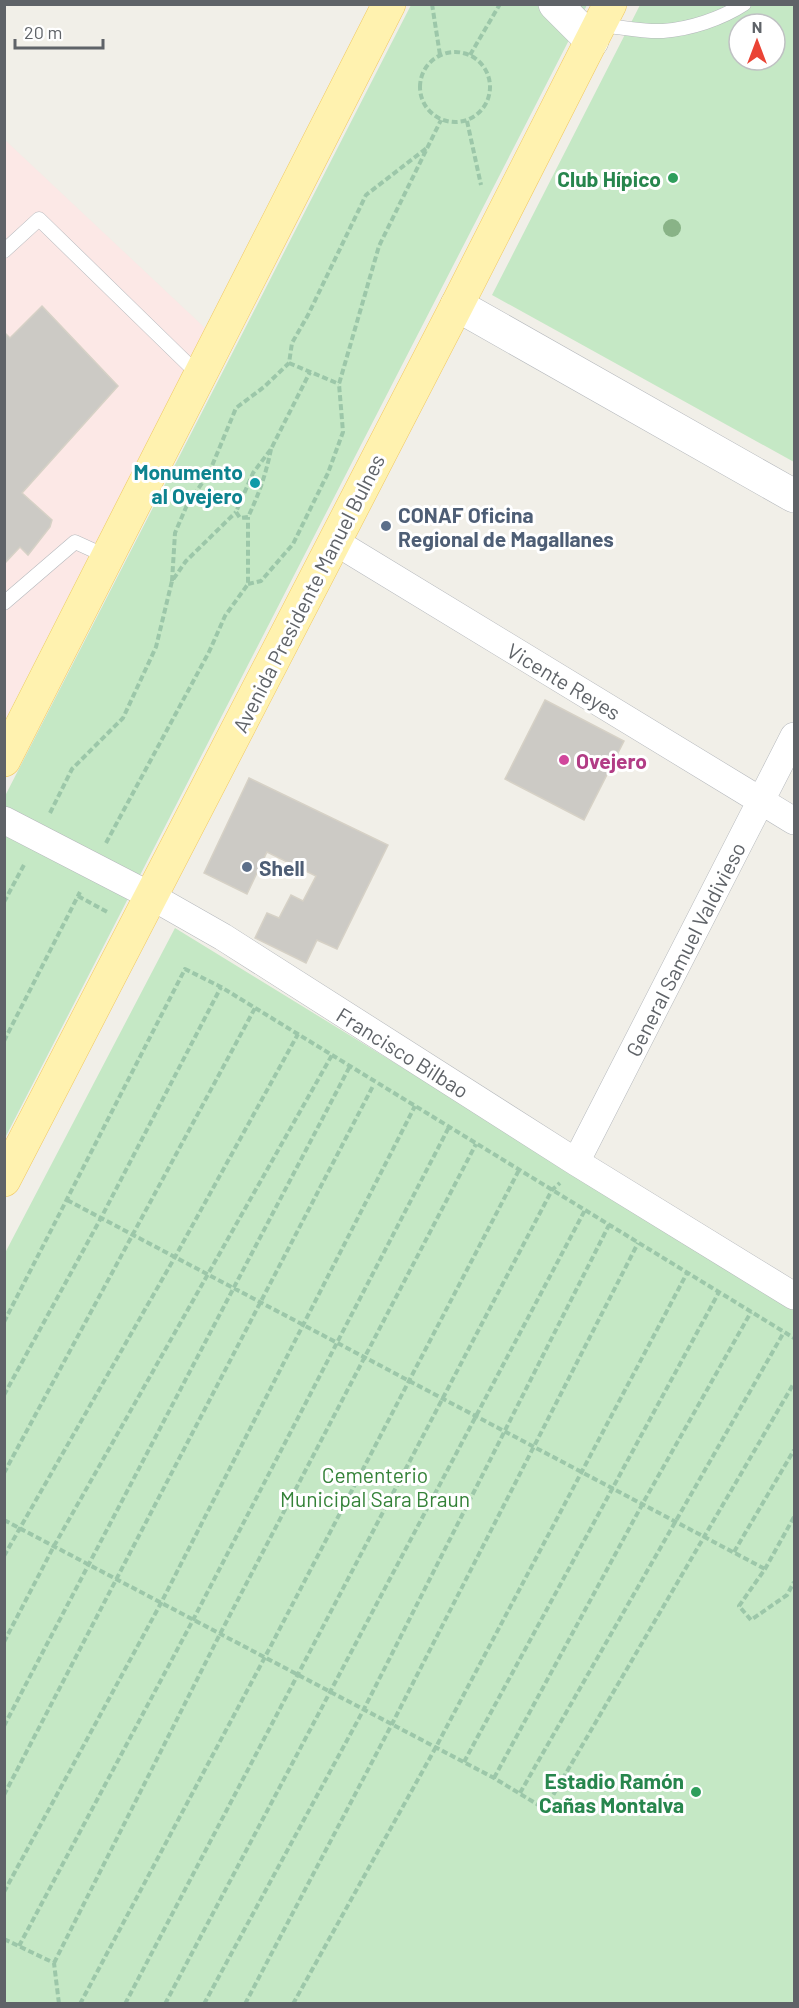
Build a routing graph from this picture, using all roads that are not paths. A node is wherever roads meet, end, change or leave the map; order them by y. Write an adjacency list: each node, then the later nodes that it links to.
1 (388, 4): 7 (main road)
2 (555, 4): 4 (street)
3 (744, 4): 4 (lane)
4 (600, 23): 6 (main road, Avenida Presidente Manuel Bulnes)
5 (4, 251): 7 (lane)
6 (457, 305): 8 (street); 9 (main road, Avenida Presidente Manuel Bulnes)
7 (201, 376): 10 (main road)
8 (795, 496)
9 (334, 541): 14 (street, Vicente Reyes); 17 (main road, Avenida Presidente Manuel Bulnes)
10 (108, 557): 11 (lane); 13 (main road)
11 (4, 603)
12 (795, 736): 14 (street, General Samuel Valdivieso)
13 (4, 760)
14 (761, 801): 16 (street, Vicente Reyes); 18 (street, General Samuel Valdivieso)
15 (4, 820): 17 (street, Francisco Bilbao)
16 (795, 821)
17 (151, 896): 18 (street, Francisco Bilbao); 19 (main road, Avenida Presidente Manuel Bulnes)
18 (576, 1162): 20 (street, Francisco Bilbao)
19 (4, 1180)
20 (795, 1296)

